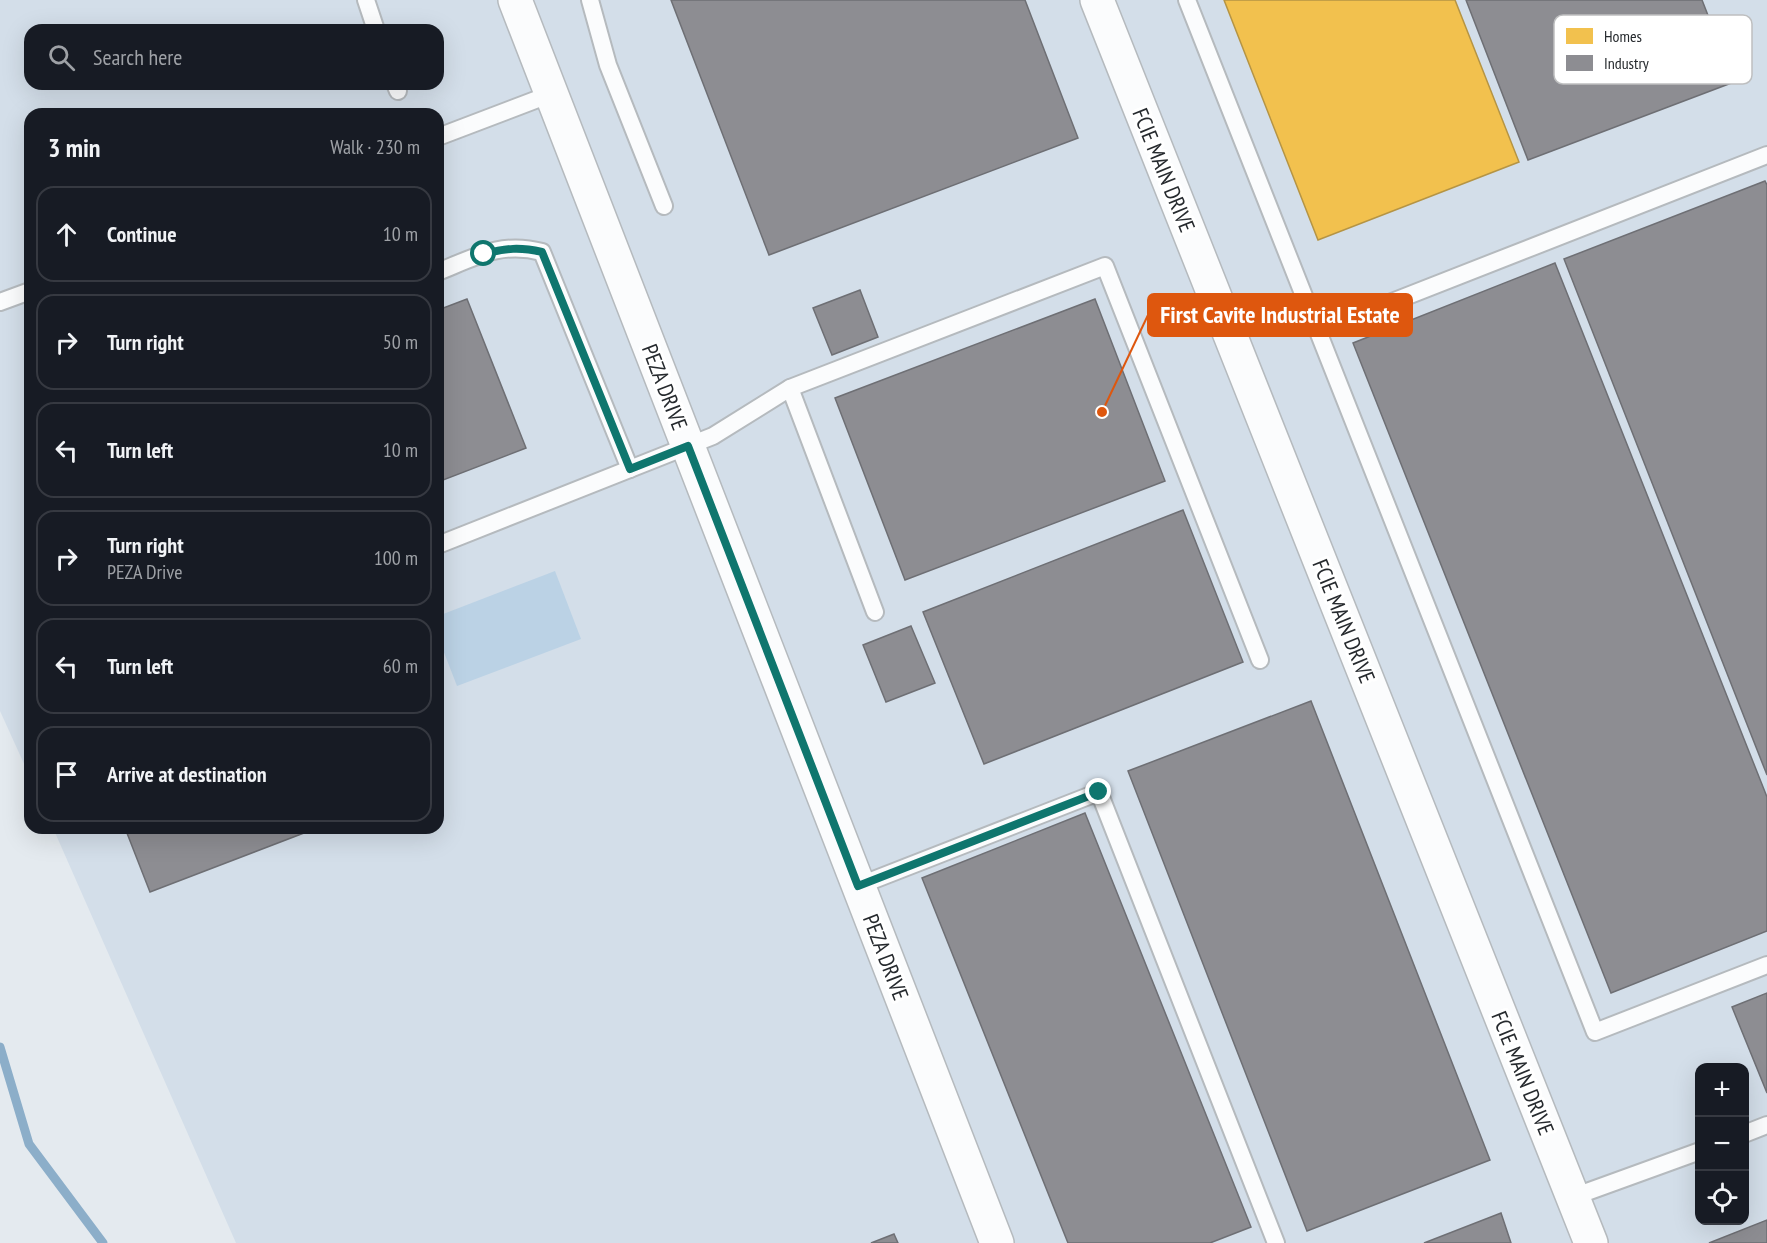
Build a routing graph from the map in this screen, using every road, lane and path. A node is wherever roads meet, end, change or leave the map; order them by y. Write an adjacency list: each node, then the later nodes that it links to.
1 (366, 0): 6 (lane)
2 (515, 0): 7 (street, PEZA DRIVE)
3 (590, 0): 10 (lane)
4 (1097, 0): 26 (street, FCIE MAIN DRIVE)
5 (1187, 0): 14 (lane)
6 (374, 24)
7 (551, 94): 8 (lane); 16 (street, PEZA DRIVE)
8 (444, 135)
9 (1767, 155): 14 (lane)
10 (664, 206)
11 (444, 270): 17 (lane)
12 (24, 293): 13 (lane)
13 (0, 302)
14 (1318, 331): 22 (lane)
15 (790, 388): 16 (lane); 19 (lane); 20 (lane)
16 (688, 446): 17 (lane); 21 (street, PEZA DRIVE)
17 (630, 469): 18 (lane)
18 (444, 543)
19 (875, 612)
20 (1260, 660)
21 (858, 886): 27 (street, PEZA DRIVE); 28 (lane)
22 (1767, 965)
23 (1767, 1125): 24 (lane)
24 (1749, 1132)
25 (1695, 1153): 26 (lane)
26 (1573, 1197): 29 (street, FCIE MAIN DRIVE)
27 (997, 1243)
28 (1276, 1243)
29 (1591, 1243)

